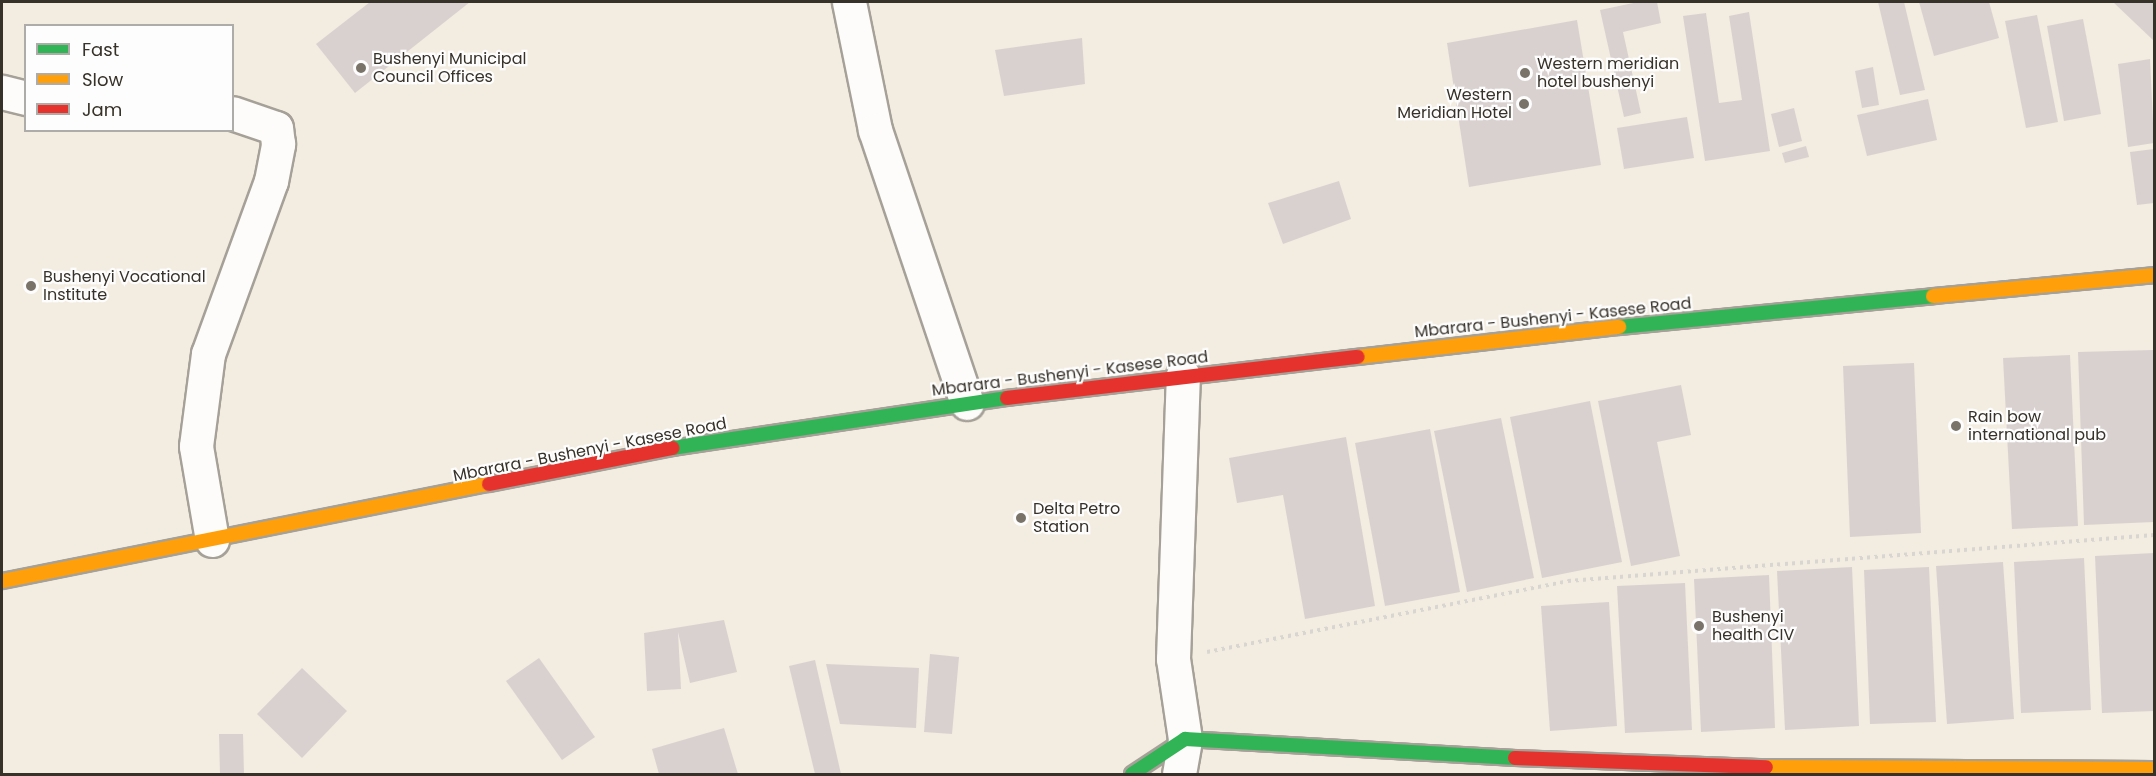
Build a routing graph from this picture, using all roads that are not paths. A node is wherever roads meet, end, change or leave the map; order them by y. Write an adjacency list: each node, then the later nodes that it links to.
1 (849, 2): 7 (street)
2 (2, 92): 3 (street)
3 (24, 98)
4 (234, 114): 8 (street)
5 (2154, 275): 6 (main road, Mbarara - Bushenyi - Kasese Road)
6 (1183, 375): 7 (main road, Mbarara - Bushenyi - Kasese Road); 10 (street)
7 (967, 402): 8 (main road, Mbarara - Bushenyi - Kasese Road)
8 (212, 540): 9 (main road, Mbarara - Bushenyi - Kasese Road)
9 (2, 581)
10 (1185, 739): 11 (main road); 12 (main road); 13 (street)
11 (2154, 769)
12 (1132, 774)
13 (1179, 774)

